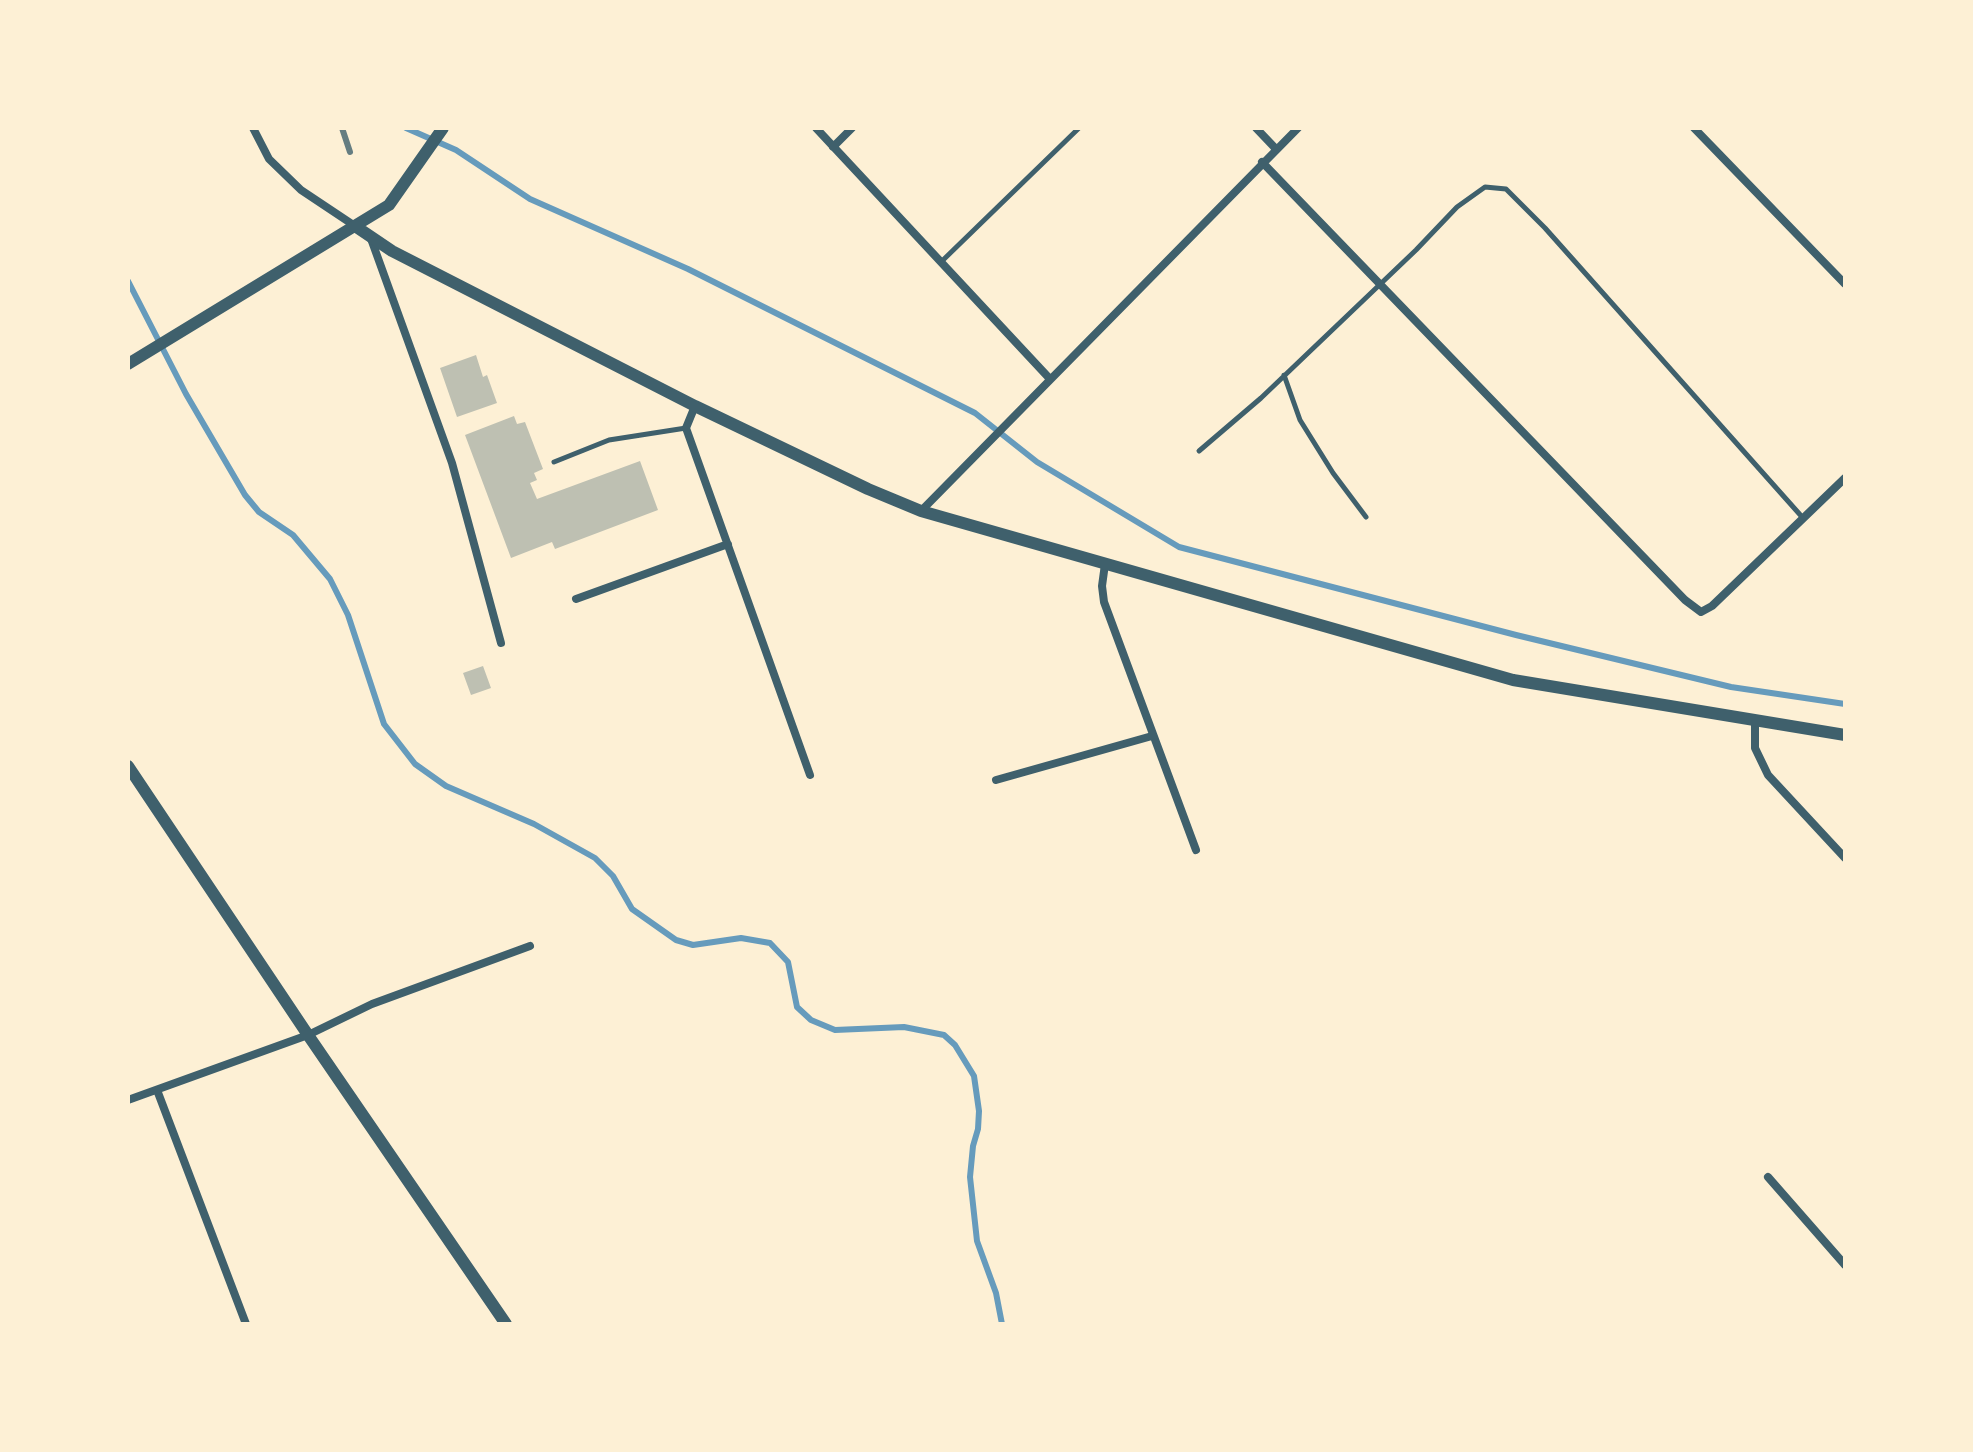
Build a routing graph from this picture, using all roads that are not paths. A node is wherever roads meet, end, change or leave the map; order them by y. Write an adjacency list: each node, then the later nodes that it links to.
1 (253, 128): 12 (street)
2 (816, 128): 9 (street)
3 (852, 128): 9 (street)
4 (1079, 128): 14 (lane)
5 (1256, 128): 10 (street)
6 (1298, 128): 10 (street)
7 (1694, 128): 16 (street)
8 (442, 129): 12 (street)
9 (833, 147): 14 (street)
10 (1276, 149): 11 (street)
11 (1262, 162): 15 (street); 19 (street)
12 (355, 226): 13 (street); 17 (street)
13 (370, 235): 20 (street); 31 (street)
14 (941, 262): 19 (street)
15 (1379, 284): 18 (lane); 27 (street); 27 (lane)
16 (1845, 284)
17 (128, 364)
18 (1284, 375): 22 (lane); 26 (lane)
19 (1050, 379): 25 (street)
20 (695, 406): 21 (street); 25 (street)
21 (686, 428): 23 (lane); 28 (street)
22 (1199, 451)
23 (554, 462)
24 (1845, 478): 27 (street)
25 (921, 511): 29 (street)
26 (1366, 517)
27 (1803, 518)
28 (728, 544): 30 (street); 36 (street)
29 (1105, 564): 32 (street); 34 (street)
30 (576, 599)
31 (501, 643)
32 (1755, 720): 33 (street); 39 (street)
33 (1845, 735)
34 (1152, 736): 37 (street); 38 (street)
35 (128, 766): 41 (street)
36 (810, 775)
37 (996, 780)
38 (1196, 850)
39 (1845, 858)
40 (530, 946): 41 (street)
41 (308, 1035): 42 (street); 47 (street)
42 (157, 1090): 43 (street); 46 (street)
43 (128, 1100)
44 (1768, 1177): 45 (street)
45 (1845, 1265)
46 (246, 1324)
47 (506, 1324)

